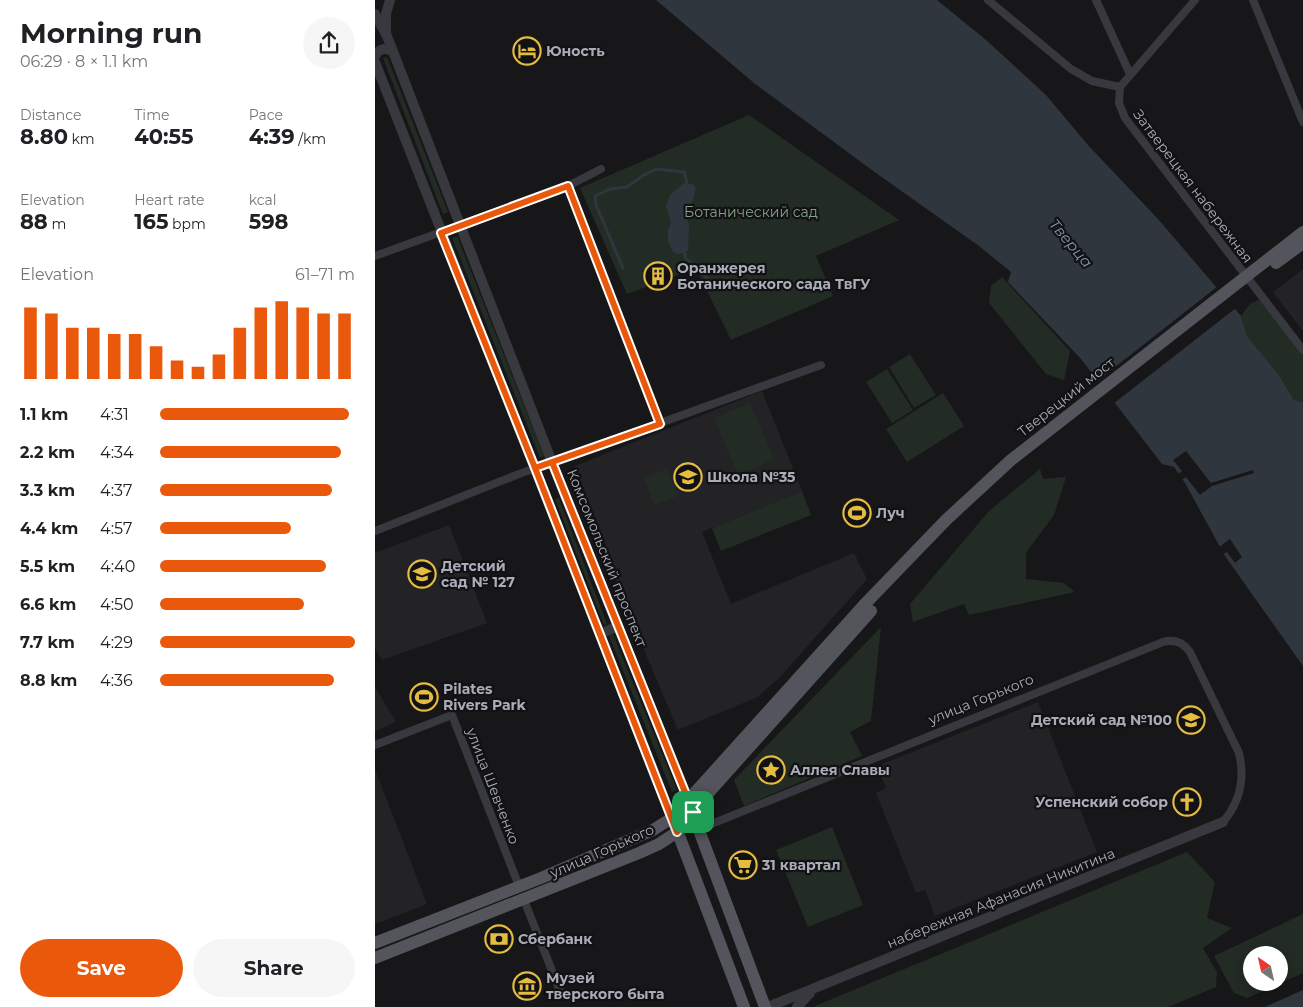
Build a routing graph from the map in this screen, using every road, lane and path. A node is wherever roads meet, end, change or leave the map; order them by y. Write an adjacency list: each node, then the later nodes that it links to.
1 (390, 0): 7 (street, Комсомольский проспект)
2 (988, 0): 12 (street)
3 (1095, 0): 11 (street)
4 (1195, 0): 11 (street)
5 (1253, 0): 13 (street)
6 (375, 14): 7 (street, Комсомольский проспект)
7 (387, 36): 8 (street, Комсомольский проспект)
8 (393, 52): 9 (street); 16 (street, Комсомольский проспект)
9 (375, 56)
10 (375, 62): 18 (street)
11 (1130, 74): 12 (street)
12 (1120, 87): 21 (street, Затверецкая набережная)
13 (1303, 122)
14 (601, 169): 15 (street)
15 (568, 186): 16 (street); 23 (street)
16 (461, 226): 18 (street); 24 (street, Комсомольский проспект)
17 (1303, 232): 27 (main road, Тверецкий мост, bridge)
18 (441, 233): 20 (street); 25 (street)
19 (1303, 243): 27 (main road, Тверецкий мост, bridge)
20 (375, 256)
21 (1303, 350)
22 (821, 365): 23 (street)
23 (660, 424): 24 (street)
24 (552, 462): 25 (street); 28 (street, Комсомольский проспект)
25 (535, 468): 26 (street); 29 (street)
26 (375, 531)
27 (868, 608): 31 (main road, улица Горького)
28 (619, 626): 29 (street); 31 (street, Комсомольский проспект)
29 (600, 634): 32 (street)
30 (375, 745): 36 (street, улица Шевченко)
31 (691, 806): 32 (main road, улица Горького); 34 (main road, Комсомольский проспект); 35 (main road, улица Горького)
32 (672, 818): 35 (main road); 36 (main road, улица Горького)
33 (1223, 822): 34 (street, улица Горького); 41 (street, набережная Афанасия Никитина)
34 (699, 829): 40 (main road, Комсомольский проспект)
35 (677, 832): 37 (main road, улица Горького); 44 (main road)
36 (519, 886): 38 (main road, улица Горького)
37 (524, 900): 39 (main road, улица Горького); 42 (street)
38 (375, 943)
39 (375, 958)
40 (758, 989): 43 (street); 45 (main road, Комсомольский проспект)
41 (813, 990): 43 (street, набережная Афанасия Никитина); 46 (street)
42 (560, 991)
43 (788, 999): 45 (street, набережная Афанасия Никитина)
44 (745, 1005)
45 (767, 1007)
46 (797, 1007)

